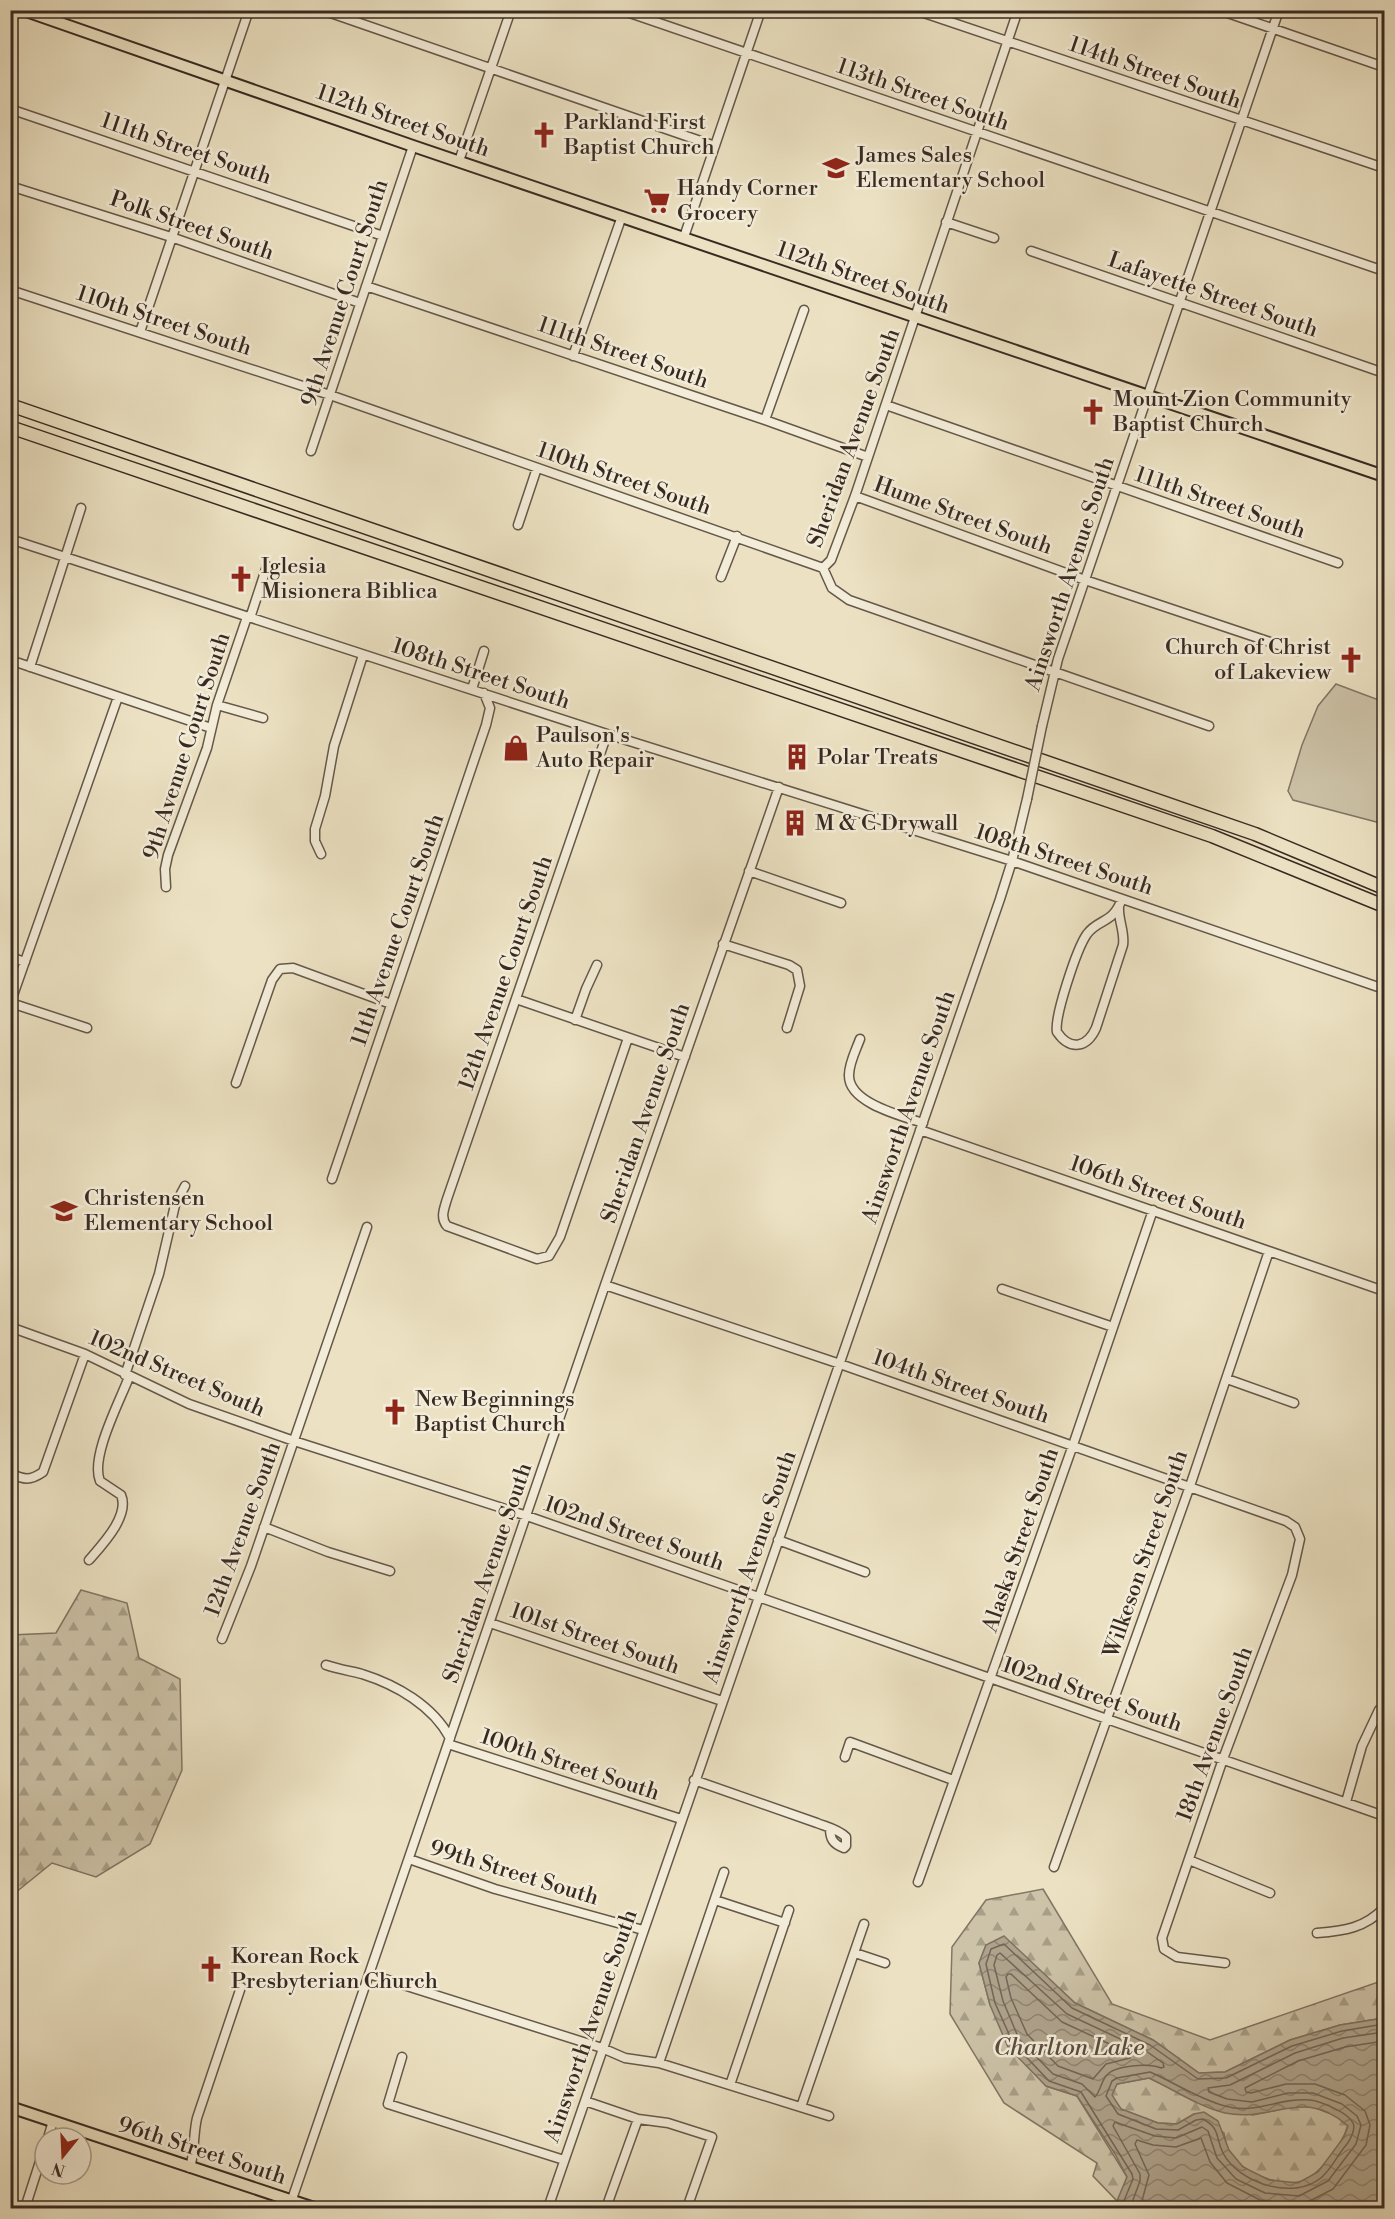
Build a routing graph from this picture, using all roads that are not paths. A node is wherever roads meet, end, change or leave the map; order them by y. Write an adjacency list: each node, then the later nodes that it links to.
1 (23, 10): 16 (main road, 112th Street South)
2 (249, 10): 16 (street)
3 (321, 10): 15 (street)
4 (511, 10): 15 (street)
5 (621, 10): 13 (street, 113th Street South)
6 (761, 10): 13 (street)
7 (915, 10): 12 (street, 114th Street South)
8 (1018, 10): 12 (street, Sheridan Avenue South)
9 (1219, 10): 11 (street)
10 (1279, 10): 11 (street, Ainsworth Avenue South)
11 (1273, 29): 14 (street); 18 (street, Ainsworth Avenue South)
12 (1008, 42): 18 (street, 114th Street South); 19 (street, Sheridan Avenue South)
13 (746, 54): 19 (street, 113th Street South); 21 (street)
14 (1384, 67)
15 (491, 68): 21 (street); 22 (street)
16 (225, 80): 20 (main road, 112th Street South); 24 (street)
17 (10, 109): 24 (street, 111th Street South)
18 (1241, 121): 23 (street, 114th Street South); 26 (street, Ainsworth Avenue South)
19 (977, 132): 26 (street, 113th Street South); 28 (street, Sheridan Avenue South)
20 (412, 146): 22 (main road, 112th Street South); 29 (street, 9th Avenue Court South)
21 (714, 146): 31 (street)
22 (459, 161): 27 (main road, 112th Street South)
23 (1384, 168)
24 (194, 170): 29 (street, 111th Street South); 30 (street)
25 (10, 186): 30 (street, Polk Street South)
26 (1210, 212): 34 (street, 113th Street South); 37 (street, Ainsworth Avenue South)
27 (622, 216): 31 (main road, 112th Street South); 42 (street)
28 (946, 222): 32 (street); 40 (street, Sheridan Avenue South)
29 (383, 236): 35 (street, 9th Avenue Court South)
30 (171, 237): 38 (street, Polk Street South); 41 (street)
31 (684, 237): 40 (main road, 112th Street South)
32 (994, 238)
33 (1031, 251): 37 (street, Lafayette Street South)
34 (1384, 271)
35 (366, 286): 38 (street, 9th Avenue Court South); 42 (street, 111th Street South)
36 (10, 290): 41 (street, 110th Street South)
37 (1180, 302): 43 (street, Lafayette Street South); 45 (street, Ainsworth Avenue South)
38 (360, 303): 44 (street, 9th Avenue Court South)
39 (804, 310): 48 (street)
40 (916, 317): 45 (main road, 112th Street South); 47 (street, Sheridan Avenue South)
41 (140, 332): 44 (street, 110th Street South)
42 (573, 356): 48 (street, 111th Street South)
43 (1384, 373)
44 (330, 395): 50 (street, 9th Avenue Court South); 52 (street, 110th Street South)
45 (1148, 396): 53 (main road, 112th Street South); 54 (street, Ainsworth Avenue South)
46 (10, 405): 86 (highway)
47 (886, 405): 51 (street, Sheridan Avenue South); 54 (street, 111th Street South)
48 (765, 420): 51 (street, 111th Street South)
49 (10, 427): 89 (highway)
50 (311, 451)
51 (868, 457): 55 (street, Sheridan Avenue South)
52 (537, 468): 57 (street); 58 (street, 110th Street South)
53 (1384, 472)
54 (1117, 486): 61 (street, 111th Street South); 65 (street, Ainsworth Avenue South)
55 (855, 496): 63 (street, Sheridan Avenue South); 65 (street, Hume Street South)
56 (81, 508): 60 (street)
57 (518, 525)
58 (737, 536): 63 (street, 110th Street South); 64 (street)
59 (10, 539): 60 (street, 108th Street South)
60 (66, 557): 66 (street, 108th Street South); 71 (street)
61 (1338, 563)
62 (267, 566): 66 (street, 9th Avenue Court South)
63 (823, 568): 72 (street)
64 (721, 577)
65 (1085, 580): 68 (street, Hume Street South); 72 (street, Ainsworth Avenue South)
66 (249, 617): 69 (street, 108th Street South); 76 (street, 9th Avenue Court South)
67 (484, 651): 73 (street)
68 (1297, 651)
69 (363, 655): 73 (street, 108th Street South); 82 (street)
70 (10, 660): 71 (street)
71 (30, 667): 75 (street)
72 (1054, 672): 78 (street); 83 (street, Ainsworth Avenue South, bridge)
73 (472, 689): 74 (street, 108th Street South)
74 (484, 693): 80 (street, 108th Street South); 97 (street, 11th Avenue Court South)
75 (118, 697): 79 (street); 92 (street)
76 (217, 705): 77 (street); 79 (street, 9th Avenue Court South)
77 (262, 718)
78 (1209, 726)
79 (211, 728): 85 (street, 9th Avenue Court South)
80 (607, 734): 81 (street, 108th Street South); 95 (street, 12th Avenue Court South)
81 (779, 787): 83 (street, 108th Street South); 84 (street, Sheridan Avenue South)
82 (321, 854)
83 (1012, 861): 88 (street, 108th Street South); 105 (street, Ainsworth Avenue South)
84 (749, 871): 87 (street); 90 (street, Sheridan Avenue South)
85 (166, 887)
86 (1384, 888)
87 (841, 903)
88 (1120, 903): 88 (street); 94 (street, 108th Street South)
89 (1384, 906)
90 (723, 944): 100 (street); 103 (street, Sheridan Avenue South)
91 (10, 957): 92 (street)
92 (25, 962): 96 (street)
93 (597, 965): 98 (street)
94 (1384, 988)
95 (516, 999): 98 (street); 101 (street, 12th Avenue Court South)
96 (11, 1004): 99 (street)
97 (391, 1004): 104 (street); 106 (street, 11th Avenue Court South)
98 (575, 1020): 101 (street)
99 (87, 1028)
100 (787, 1028)
101 (628, 1038): 103 (street)
102 (860, 1039): 105 (street, 106th Street South)
103 (685, 1057): 111 (street, Sheridan Avenue South)
104 (236, 1083)
105 (922, 1126): 108 (street, 106th Street South); 117 (street, Ainsworth Avenue South)
106 (333, 1179)
107 (185, 1186): 118 (street)
108 (1154, 1210): 110 (street, 106th Street South); 115 (street, Alaska Street South)
109 (367, 1227): 121 (street, 12th Avenue South)
110 (1269, 1251): 113 (street, 106th Street South); 119 (street, Wilkeson Street South)
111 (605, 1285): 117 (street, 104th Street South); 125 (street, Sheridan Avenue South)
112 (1002, 1289): 115 (street)
113 (1384, 1291)
114 (10, 1327): 116 (street, 102nd Street South)
115 (1113, 1328): 122 (street, Alaska Street South)
116 (85, 1354): 118 (street, 102nd Street South); 123 (street)
117 (840, 1364): 122 (street, 104th Street South); 128 (street, Ainsworth Avenue South)
118 (127, 1376): 121 (street, 102nd Street South); 129 (street)
119 (1227, 1379): 120 (street); 124 (street, Wilkeson Street South)
120 (1294, 1403)
121 (294, 1441): 125 (street, 102nd Street South); 126 (street, 12th Avenue South)
122 (1073, 1444): 124 (street, 104th Street South); 136 (street, Alaska Street South)
123 (10, 1473)
124 (1190, 1486): 127 (street, 104th Street South); 139 (street, Wilkeson Street South)
125 (527, 1516): 132 (street, 102nd Street South); 133 (street, Sheridan Avenue South)
126 (264, 1527): 130 (street); 134 (street, 12th Avenue South)
127 (1299, 1533): 142 (street, 18th Avenue South)
128 (778, 1540): 131 (street); 132 (street, Ainsworth Avenue South)
129 (89, 1560)
130 (390, 1571)
131 (865, 1572)
132 (759, 1597): 136 (street, 102nd Street South); 137 (street, Ainsworth Avenue South)
133 (490, 1623): 137 (street, 101st Street South); 140 (street, Sheridan Avenue South)
134 (222, 1639)
135 (326, 1665): 140 (street)
136 (991, 1678): 139 (street, 102nd Street South); 144 (street, Alaska Street South)
137 (722, 1701): 143 (street, Ainsworth Avenue South)
138 (1379, 1710): 145 (street)
139 (1107, 1719): 142 (street, 102nd Street South); 151 (street, Wilkeson Street South)
140 (449, 1741): 147 (street, 100th Street South); 149 (street, Sheridan Avenue South)
141 (845, 1758): 144 (street)
142 (1223, 1759): 145 (street, 102nd Street South); 150 (street, 18th Avenue South)
143 (694, 1780): 147 (street, Ainsworth Avenue South); 148 (street)
144 (953, 1780): 153 (street, Alaska Street South)
145 (1346, 1802): 146 (street, 102nd Street South)
146 (1384, 1816)
147 (681, 1819): 160 (street, Ainsworth Avenue South)
148 (830, 1828)
149 (408, 1859): 160 (street, 99th Street South); 165 (street, Sheridan Avenue South)
150 (1189, 1860): 154 (street); 164 (street, 18th Avenue South)
151 (1054, 1867)
152 (724, 1872): 155 (street)
153 (918, 1882)
154 (1270, 1893)
155 (715, 1900): 158 (street); 169 (street)
156 (1384, 1908): 161 (street)
157 (789, 1910): 158 (street)
158 (785, 1923): 170 (street)
159 (864, 1924): 162 (street)
160 (643, 1930): 167 (street, Ainsworth Avenue South)
161 (1317, 1933)
162 (855, 1953): 163 (street); 173 (street)
163 (885, 1963)
164 (1225, 1963)
165 (369, 1974): 167 (street); 181 (street, Sheridan Avenue South)
166 (241, 1987): 179 (street)
167 (602, 2048): 169 (street); 171 (street, Ainsworth Avenue South)
168 (402, 2057): 178 (street)
169 (659, 2063): 170 (street)
170 (730, 2085): 173 (street)
171 (585, 2101): 175 (street); 178 (street, Ainsworth Avenue South)
172 (10, 2107): 176 (main road, 96th Street South)
173 (801, 2107): 174 (street)
174 (829, 2116)
175 (638, 2119): 185 (street); 186 (street)
176 (53, 2121): 177 (street); 179 (main road, 96th Street South)
177 (52, 2126)
178 (564, 2160): 184 (street, Ainsworth Avenue South)
179 (190, 2168): 181 (main road, 96th Street South)
180 (33, 2183): 182 (street)
181 (290, 2205): 183 (main road, 96th Street South)
182 (25, 2208)
183 (314, 2208)
184 (548, 2208)
185 (606, 2208)
186 (687, 2208)

